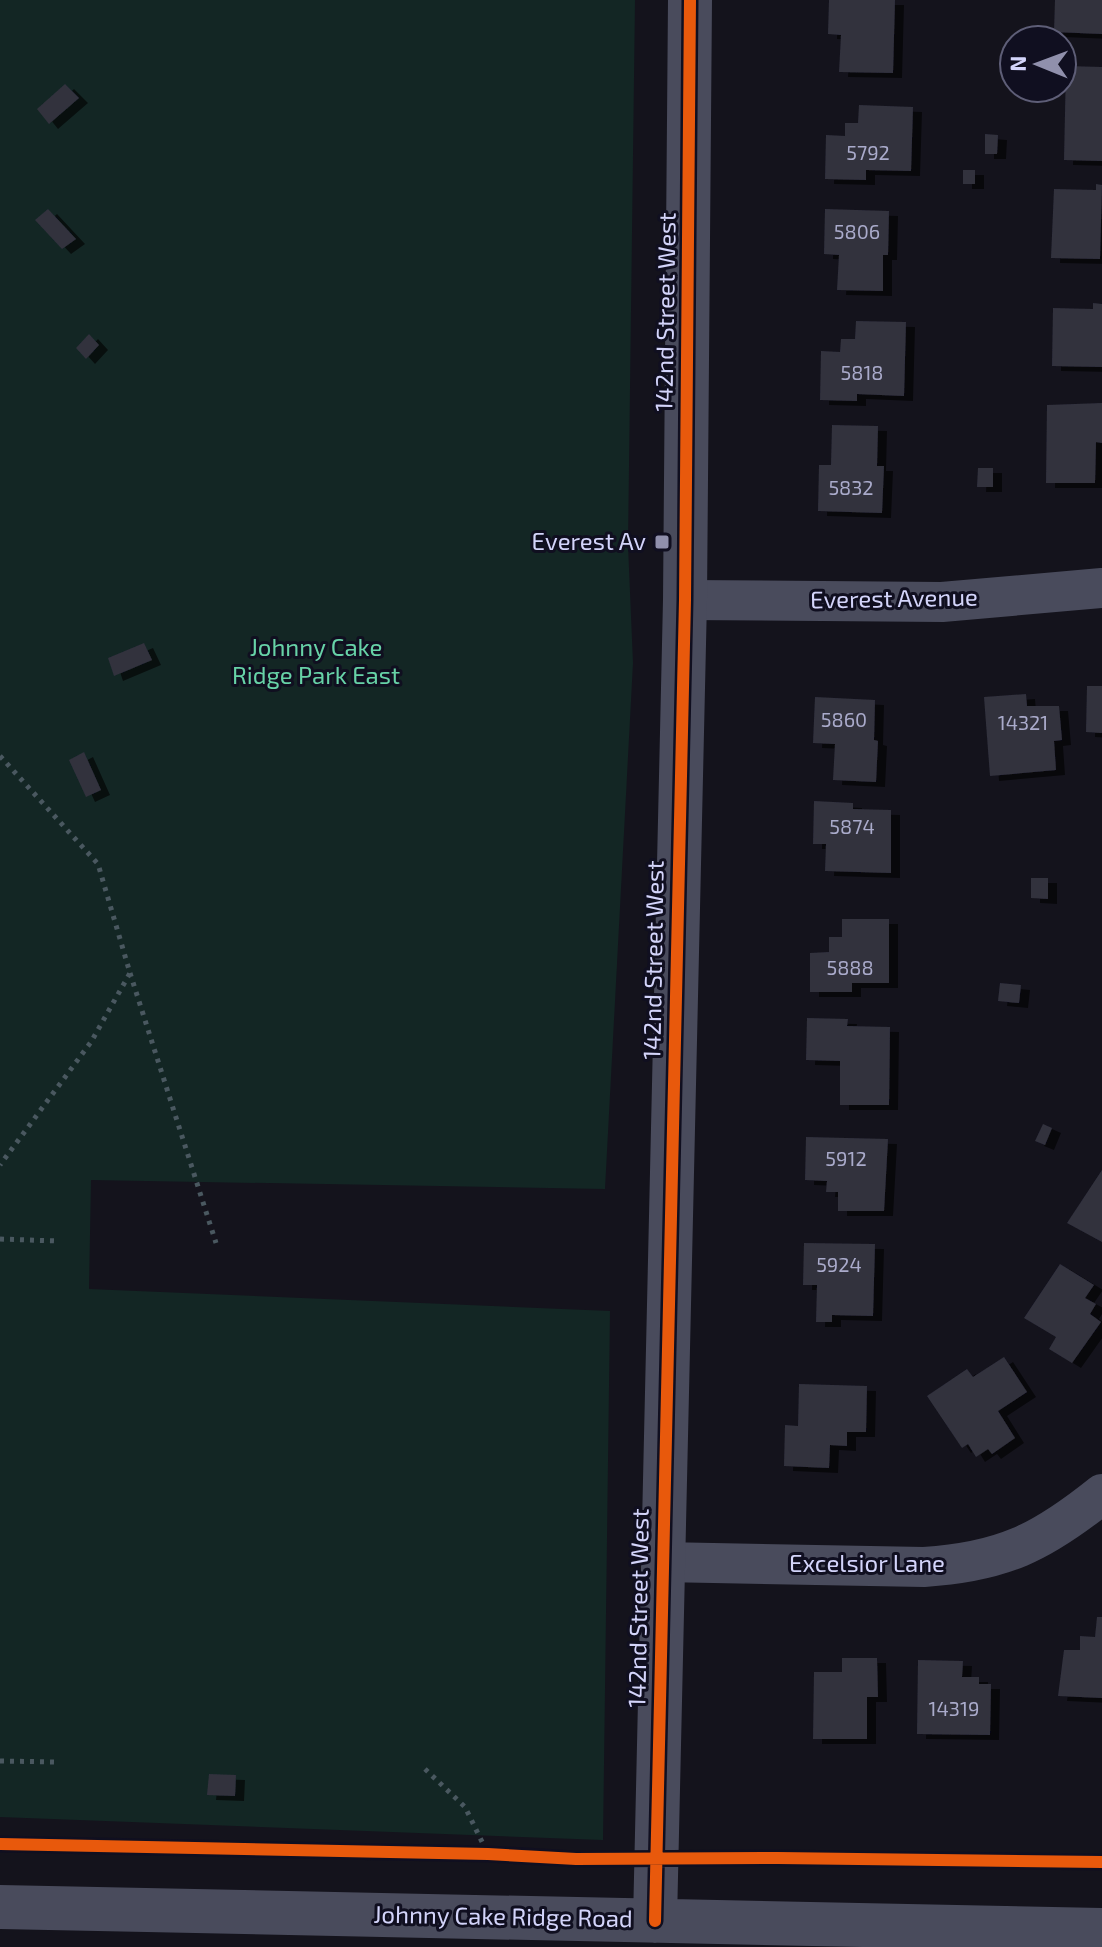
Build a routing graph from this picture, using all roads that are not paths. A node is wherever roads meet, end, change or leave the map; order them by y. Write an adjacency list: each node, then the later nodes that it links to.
1 (690, 0): 3 (street, 142nd Street West)
2 (1102, 588): 3 (street, Everest Avenue)
3 (685, 600): 5 (street, 142nd Street West)
4 (1102, 1494): 5 (street, Excelsior Lane)
5 (662, 1562): 7 (street, 142nd Street West)
6 (0, 1907): 7 (street, Johnny Cake Ridge Road)
7 (655, 1921): 8 (street, Johnny Cake Ridge Road)
8 (1102, 1930)

